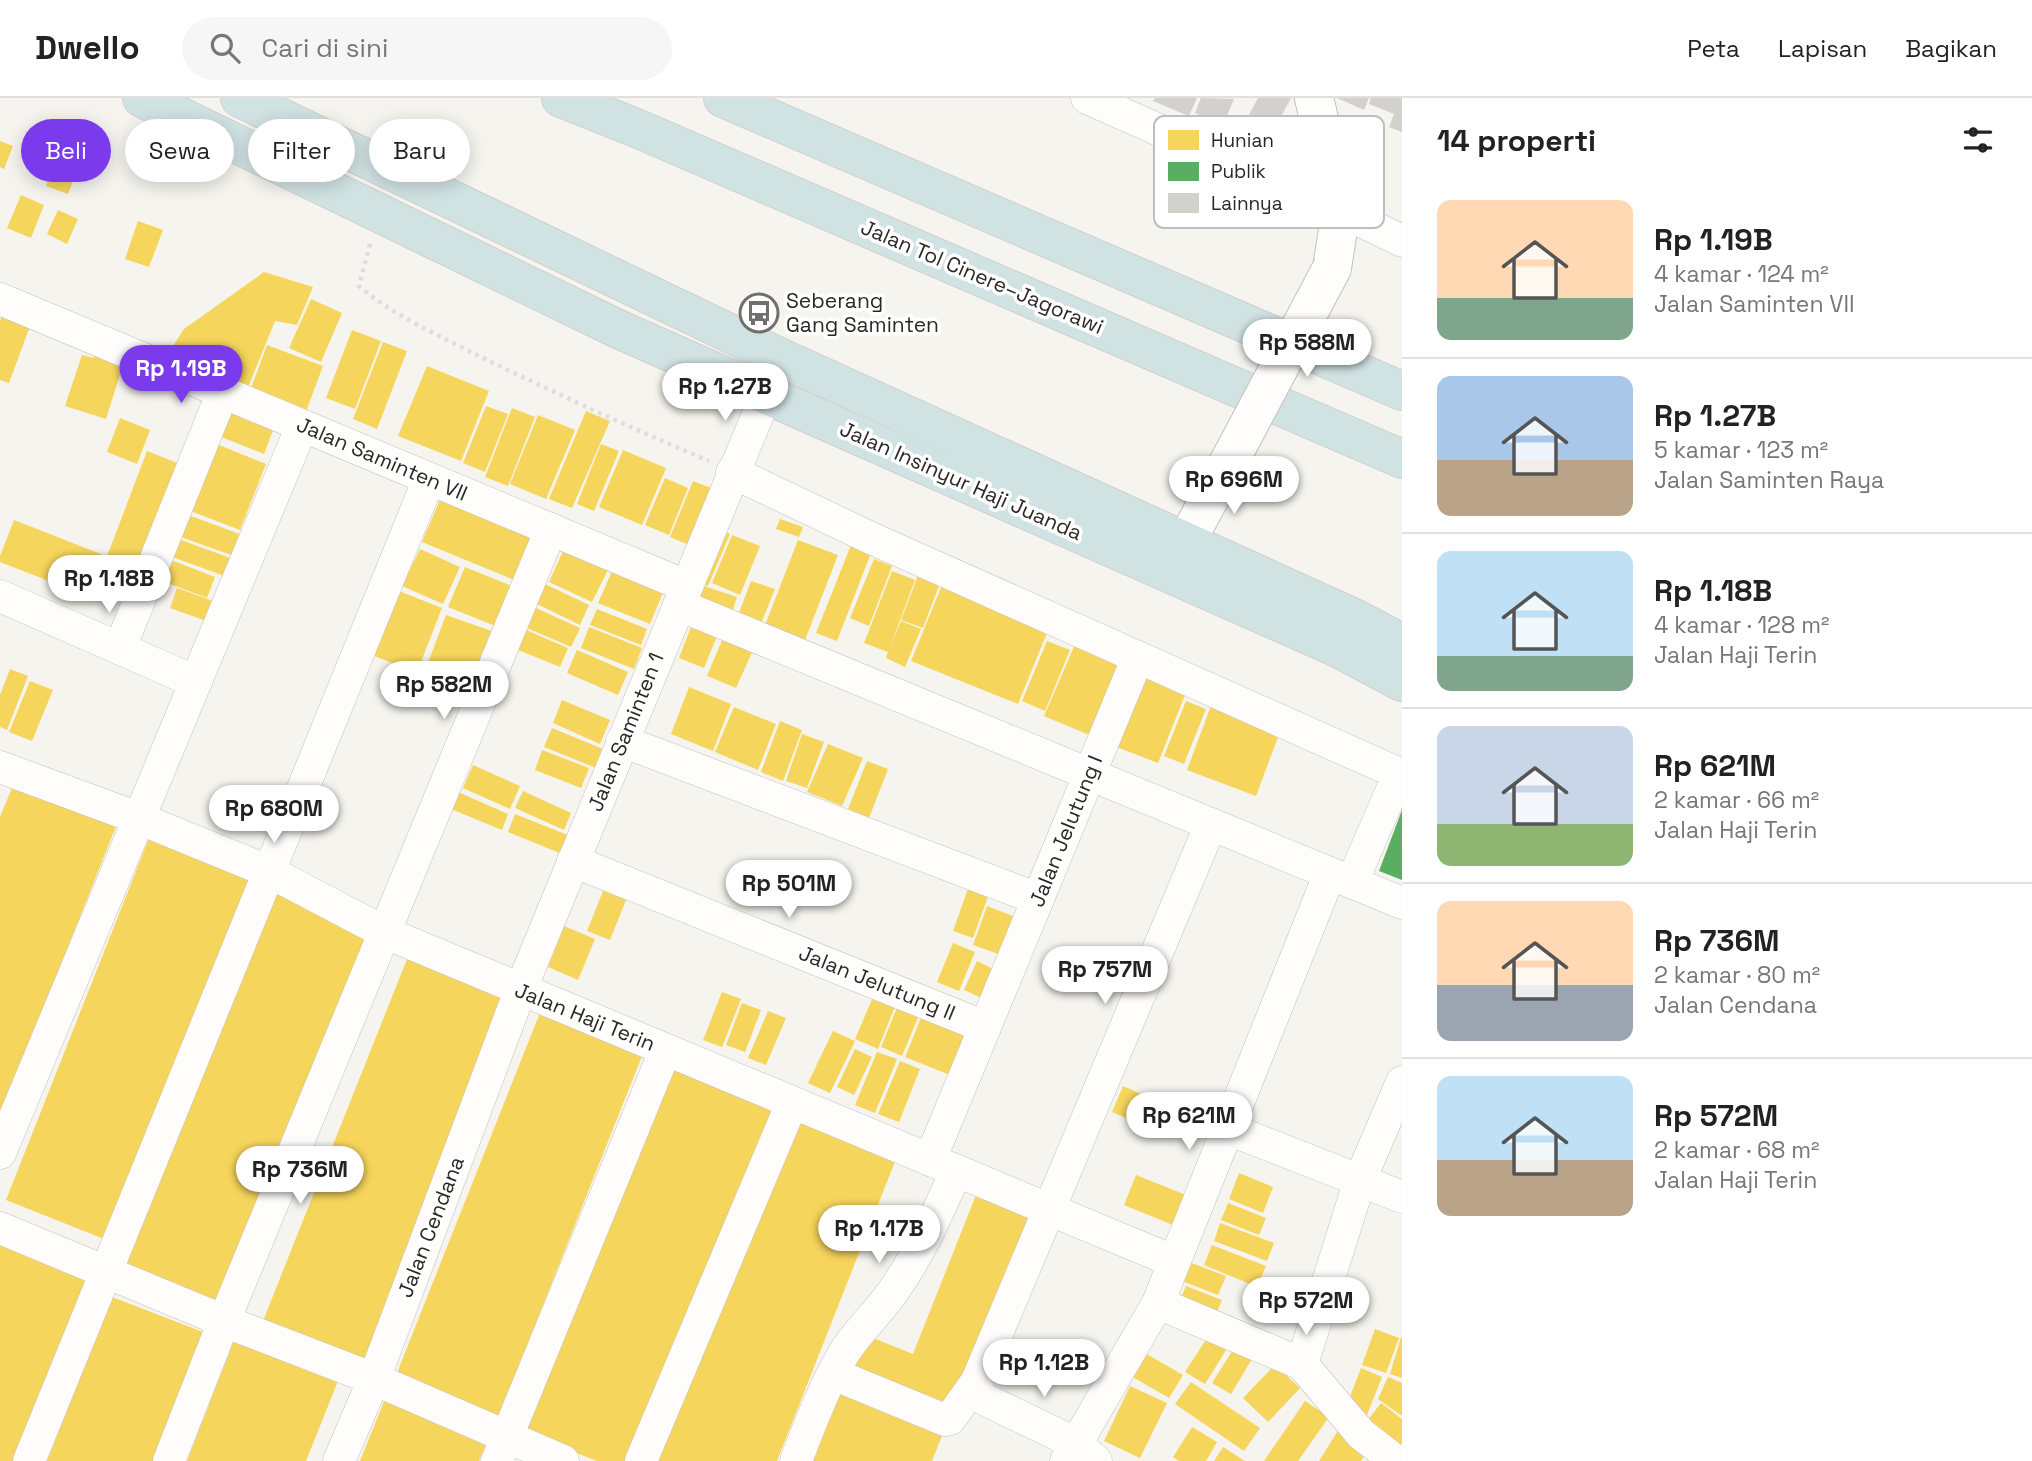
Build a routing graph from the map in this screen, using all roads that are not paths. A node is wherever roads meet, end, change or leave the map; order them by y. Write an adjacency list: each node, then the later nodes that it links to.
1 (142, 98): 14 (highway, Jalan Insinyur Haji Juanda)
2 (240, 98): 12 (highway, Jalan Insinyur Haji Juanda)
3 (561, 98): 19 (highway, Jalan Tol Cinere–Jagorawi)
4 (723, 98): 15 (highway)
5 (1087, 98): 8 (street)
6 (1314, 98): 7 (main road)
7 (1318, 116)
8 (1154, 128)
9 (1338, 228): 23 (main road, bridge)
10 (1376, 228): 11 (street)
11 (1402, 241)
12 (637, 290): 14 (highway); 23 (highway, Jalan Insinyur Haji Juanda)
13 (0, 299): 16 (street, Jalan Saminten VII)
14 (618, 329): 17 (highway, Jalan Insinyur Haji Juanda)
15 (1402, 391)
16 (222, 394): 18 (street, Jalan Saminten VII); 27 (street)
17 (766, 395): 20 (street, Jalan Saminten 1); 30 (highway, Jalan Insinyur Haji Juanda)
18 (302, 426): 21 (street, Jalan Saminten VII); 29 (street)
19 (1402, 459)
20 (722, 468): 24 (street, Jalan Saminten 1); 28 (street)
21 (429, 479): 22 (street, Jalan Saminten VII); 38 (street)
22 (551, 530): 24 (street, Jalan Saminten VII); 42 (street)
23 (1186, 542): 26 (highway, Jalan Insinyur Haji Juanda)
24 (682, 595): 31 (street, Jalan Saminten 1); 33 (street, Jalan Saminten VII)
25 (0, 596): 27 (street)
26 (1402, 643)
27 (120, 648): 29 (street)
28 (1132, 670): 33 (street, Jalan Jelutung I); 34 (street)
29 (196, 682): 35 (street)
30 (1402, 682)
31 (622, 741): 37 (street, Jalan Saminten 1); 40 (street)
32 (0, 768): 35 (street, Jalan Haji Terin)
33 (1089, 774): 36 (street, Jalan Saminten VII); 40 (street, Jalan Jelutung I)
34 (1394, 788): 39 (street)
35 (138, 818): 38 (street, Jalan Haji Terin); 49 (street)
36 (1211, 824): 39 (street, Jalan Saminten VII); 53 (street)
37 (573, 861): 43 (street, Jalan Saminten 1); 44 (street, Jalan Jelutung II)
38 (268, 871): 42 (street, Jalan Haji Terin); 56 (street)
39 (1341, 878): 41 (street, Jalan Saminten VII); 48 (street)
40 (1038, 900): 44 (street, Jalan Jelutung I)
41 (1402, 903)
42 (386, 933): 43 (street, Jalan Haji Terin); 58 (street)
43 (520, 991): 45 (street, Jalan Haji Terin); 61 (street, Jalan Cendana)
44 (985, 1027): 50 (street, Jalan Jelutung I)
45 (666, 1051): 47 (street, Jalan Haji Terin); 63 (street)
46 (1402, 1082): 51 (street)
47 (792, 1103): 50 (street, Jalan Haji Terin); 69 (street)
48 (1226, 1128): 51 (street); 55 (street)
49 (0, 1153)
50 (943, 1165): 53 (street, Jalan Haji Terin); 60 (street, Jalan Jelutung I)
51 (1360, 1180): 52 (street); 59 (street)
52 (1402, 1197)
53 (1047, 1208): 55 (street, Jalan Haji Terin); 62 (street)
54 (0, 1228): 56 (street)
55 (1174, 1261): 57 (street)
56 (107, 1272): 58 (street); 65 (street)
57 (1158, 1303): 59 (street); 64 (street)
58 (224, 1321): 61 (street); 66 (street)
59 (1302, 1364): 71 (street)
60 (833, 1374): 62 (street); 70 (street, Jalan Jelutung I)
61 (374, 1379): 63 (street); 67 (street, Jalan Cendana)
62 (977, 1381): 64 (street)
63 (502, 1449): 68 (street)
64 (1079, 1455)
65 (29, 1461)
66 (169, 1461)
67 (339, 1461)
68 (562, 1461)
69 (641, 1461)
70 (796, 1461)
71 (1396, 1461)

